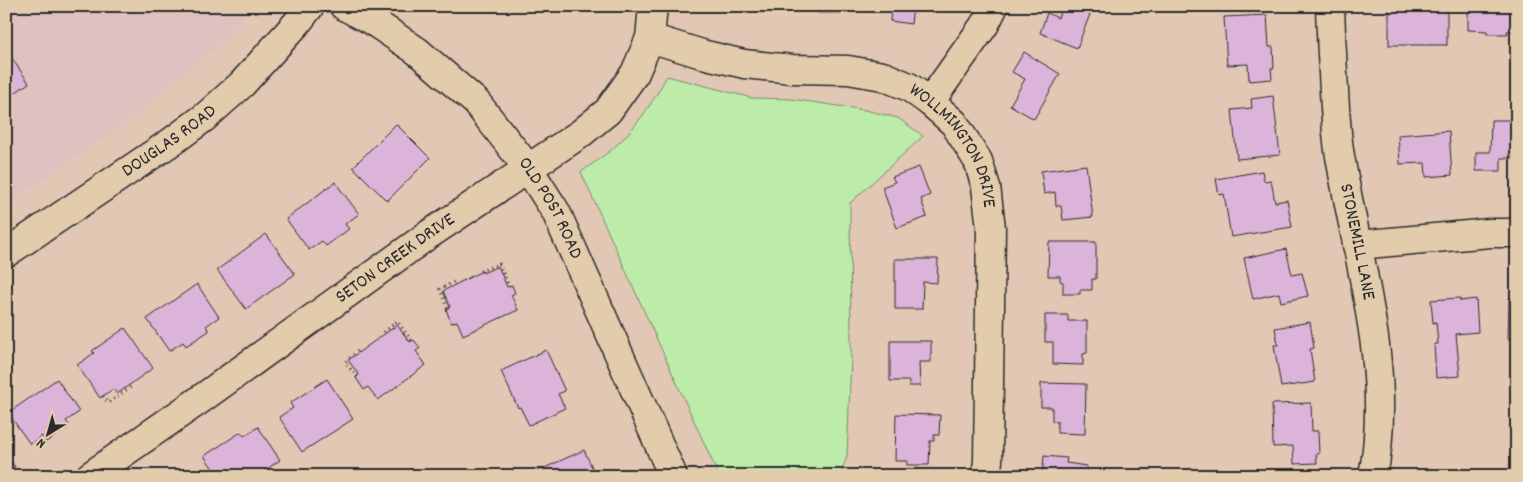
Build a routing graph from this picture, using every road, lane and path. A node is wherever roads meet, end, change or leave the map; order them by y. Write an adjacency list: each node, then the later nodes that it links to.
1 (310, 6): 11 (street, DOUGLAS ROAD)
2 (344, 6): 8 (street, OLD POST ROAD)
3 (653, 6): 6 (street, SETON CREEK DRIVE)
4 (994, 6): 7 (street)
5 (1330, 6): 10 (street, STONEMILL LANE)
6 (650, 38): 7 (street, WOLLMINGTON DRIVE); 8 (street, SETON CREEK DRIVE)
7 (930, 102): 24 (street, WOLLMINGTON DRIVE)
8 (528, 168): 22 (street, SETON CREEK DRIVE); 23 (street, OLD POST ROAD)
9 (1517, 233): 10 (street)
10 (1357, 245): 25 (street, STONEMILL LANE)
11 (6, 253)
12 (480, 271): 14 (path)
13 (456, 281): 15 (path)
14 (509, 286)
15 (448, 308)
16 (384, 332): 17 (path)
17 (412, 341)
18 (360, 349): 19 (path)
19 (357, 377)
20 (132, 386): 21 (path)
21 (103, 396)
22 (90, 476)
23 (673, 476)
24 (986, 476)
25 (1373, 476)

